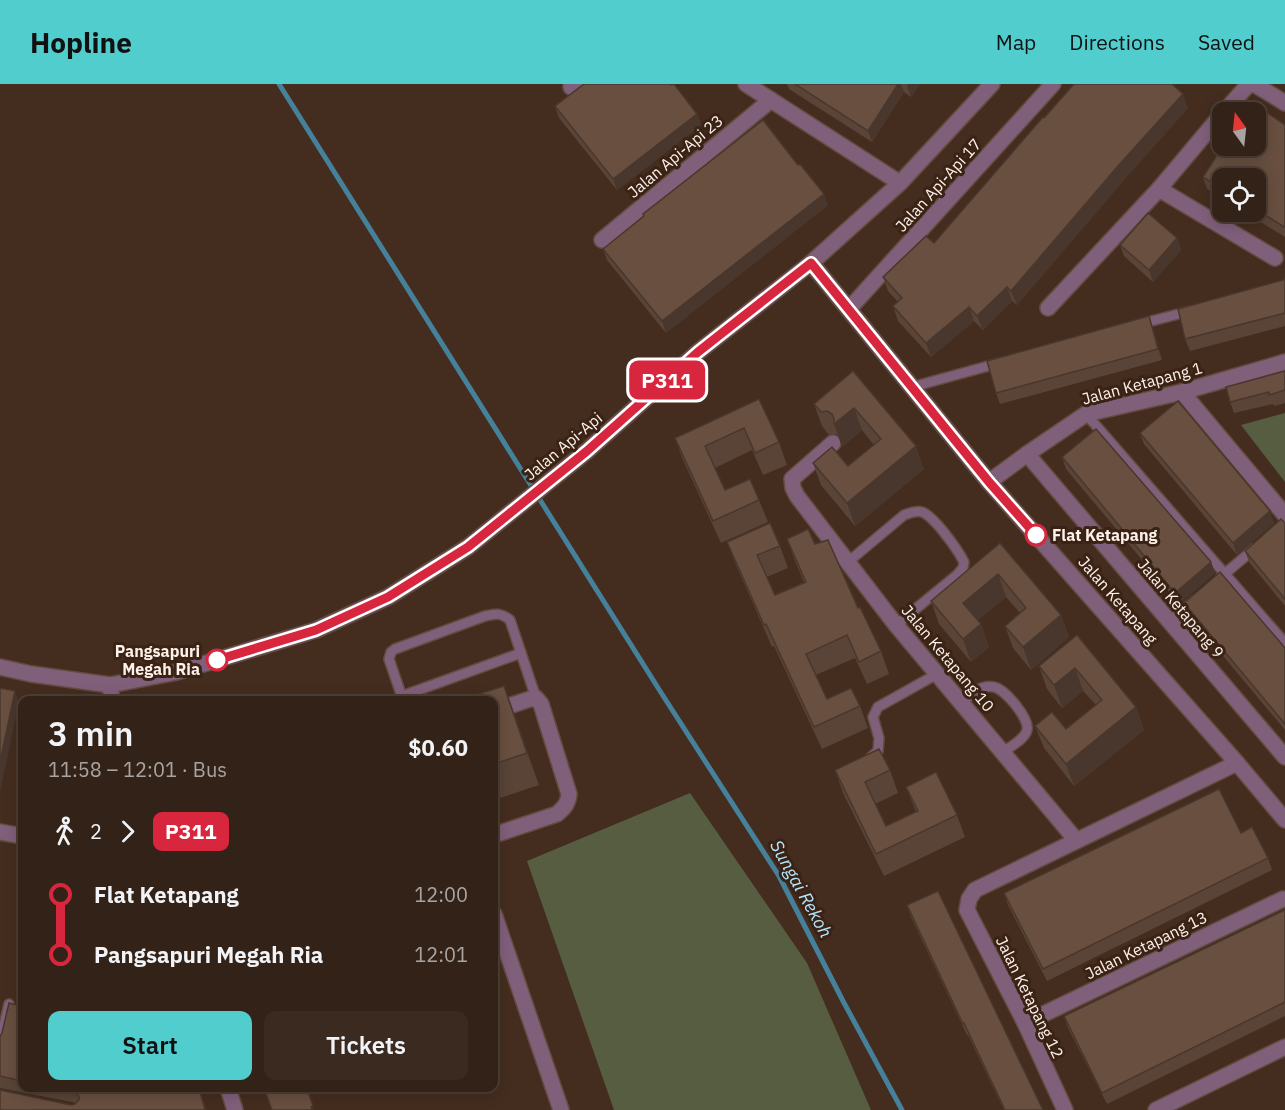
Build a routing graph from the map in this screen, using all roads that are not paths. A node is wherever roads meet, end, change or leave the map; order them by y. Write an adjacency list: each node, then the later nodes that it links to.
1 (746, 84): 6 (street)
2 (992, 84): 10 (street, Jalan Api-Api)
3 (1053, 84): 16 (street, Jalan Api-Api 17)
4 (1249, 84): 7 (street)
5 (1254, 84): 8 (street)
6 (771, 100): 10 (street); 12 (street, Jalan Api-Api 23)
7 (1233, 102)
8 (1285, 103)
9 (1212, 126): 11 (street)
10 (900, 183): 14 (street, Jalan Api-Api)
11 (1159, 189): 13 (street); 15 (street)
12 (602, 240)
13 (1275, 258)
14 (811, 263): 16 (street, Jalan Ketapang); 39 (street, Jalan Api-Api)
15 (1048, 308)
16 (849, 309): 21 (street, Jalan Ketapang)
17 (1194, 310): 18 (lane)
18 (1127, 328)
19 (1014, 359): 21 (lane)
20 (1285, 362): 22 (street, Jalan Ketapang 1)
21 (912, 387): 26 (street, Jalan Ketapang)
22 (1182, 392): 23 (street, Jalan Ketapang 1); 27 (street)
23 (1086, 414): 25 (street, Jalan Ketapang 1); 30 (lane)
24 (833, 443): 29 (street, Jalan Ketapang 10)
25 (1027, 454): 26 (street, Jalan Ketapang 1); 33 (street, Jalan Ketapang 9)
26 (989, 482): 48 (street, Jalan Ketapang)
27 (1285, 515)
28 (1259, 544): 30 (lane)
29 (848, 562): 34 (street, Jalan Ketapang 10); 34 (lane)
30 (1225, 574): 31 (lane); 35 (lane)
31 (1217, 581)
32 (1201, 594): 33 (lane)
33 (1169, 622): 46 (street, Jalan Ketapang 9)
34 (896, 625): 38 (street, Jalan Ketapang 10)
35 (1285, 643)
36 (521, 653): 40 (lane); 41 (lane); 42 (lane)
37 (0, 667): 39 (street, Jalan Api-Api)
38 (937, 674): 43 (street, Jalan Ketapang 10); 47 (lane)
39 (111, 693)
40 (402, 696)
41 (408, 696)
42 (536, 698): 44 (street); 51 (street)
43 (962, 703): 45 (street, Jalan Ketapang 10); 45 (lane)
44 (498, 710)
45 (1003, 752): 53 (street, Jalan Ketapang 10)
46 (1285, 758)
47 (866, 760)
48 (1237, 763): 49 (street, Jalan Ketapang); 53 (street)
49 (1285, 820)
50 (0, 831): 52 (street)
51 (498, 834)
52 (18, 835)
53 (1076, 840): 57 (street, Jalan Ketapang 12)
54 (1283, 899): 57 (street, Jalan Ketapang 13)
55 (498, 926): 62 (street)
56 (8, 1004): 58 (lane)
57 (1025, 1023): 63 (street, Jalan Ketapang 12)
58 (0, 1043)
59 (1285, 1047): 64 (street)
60 (229, 1092): 61 (street)
61 (235, 1110)
62 (561, 1110)
63 (1065, 1110)
64 (1156, 1110)

